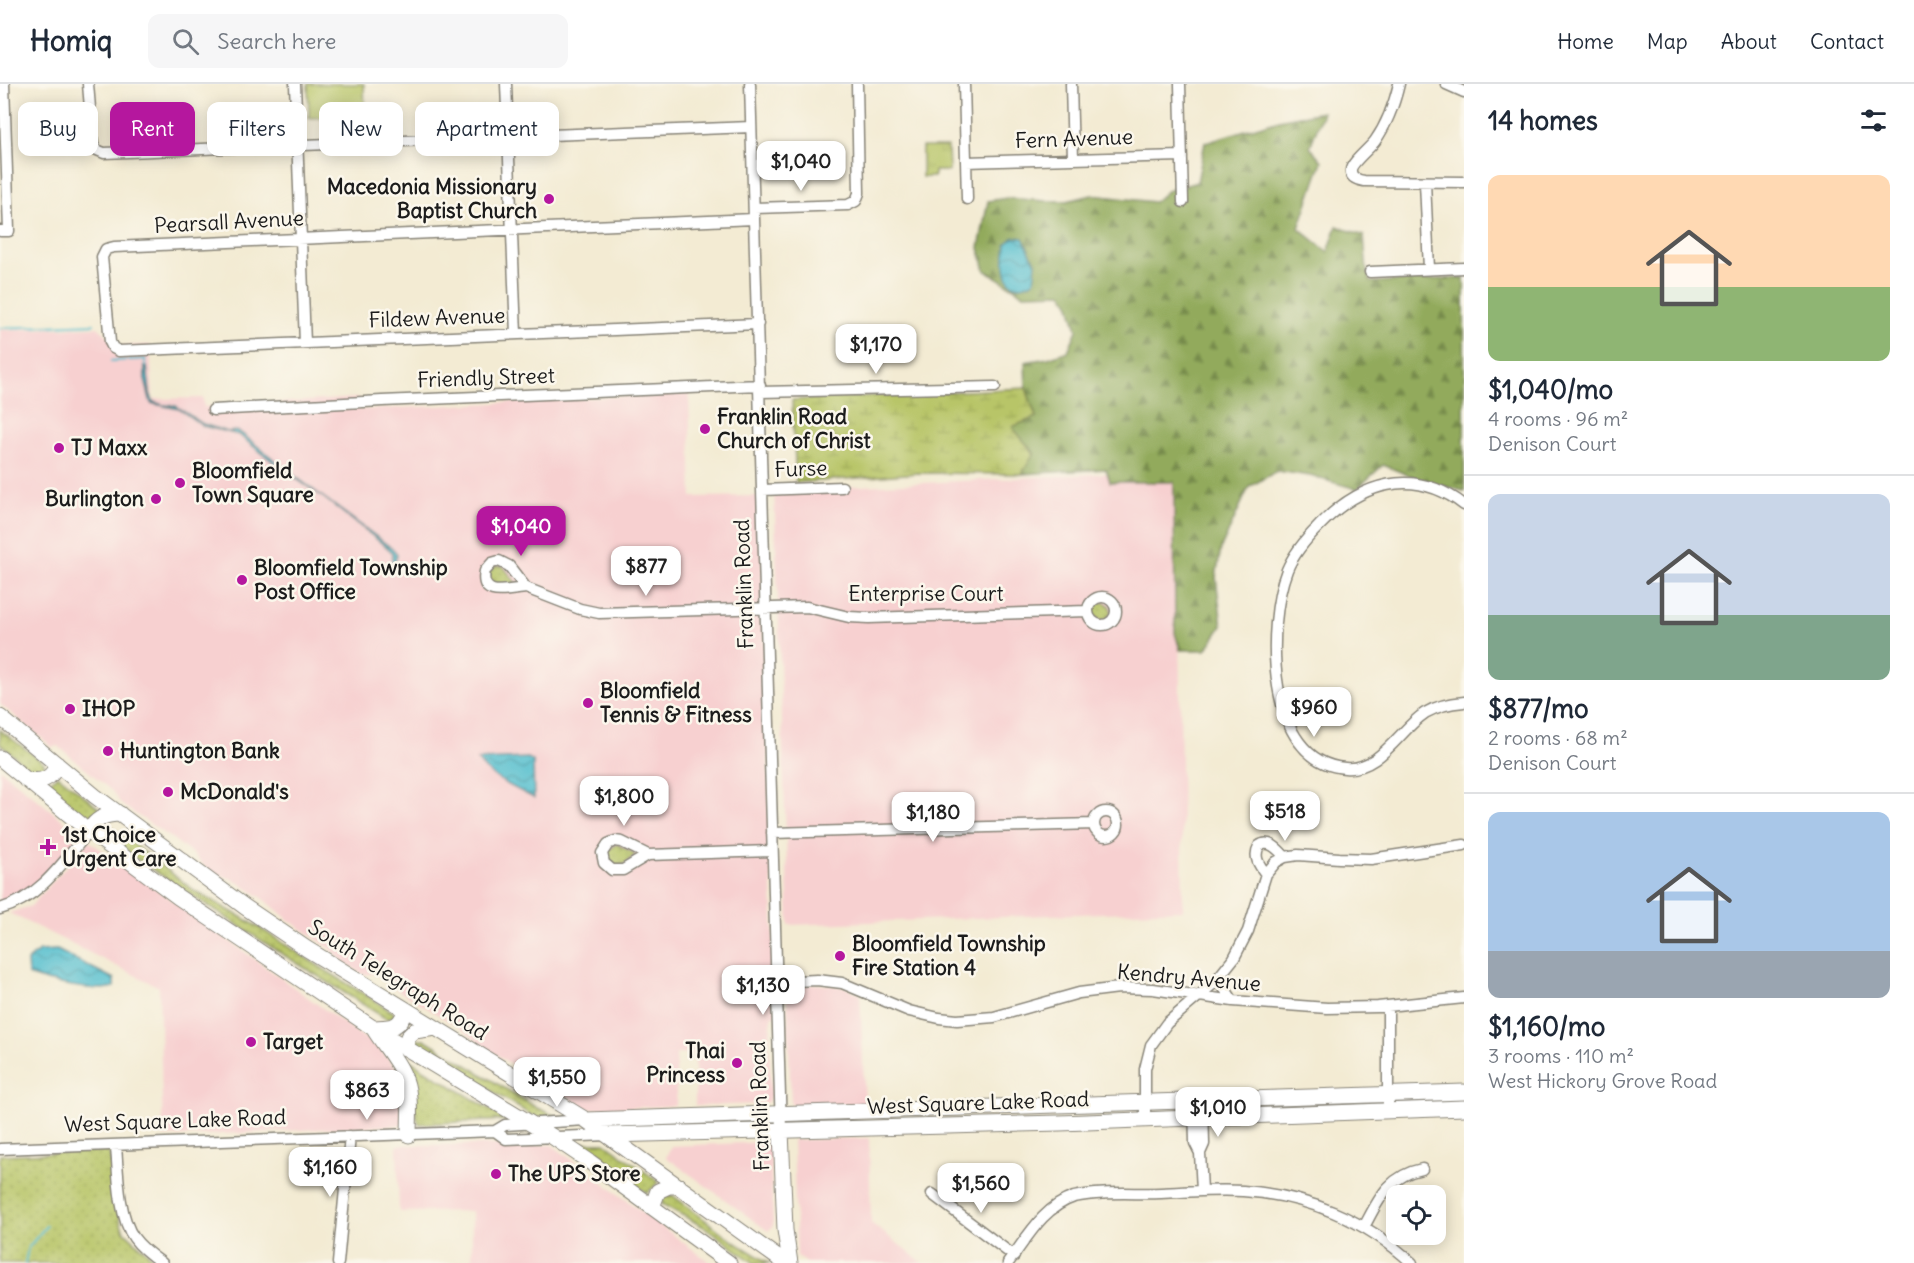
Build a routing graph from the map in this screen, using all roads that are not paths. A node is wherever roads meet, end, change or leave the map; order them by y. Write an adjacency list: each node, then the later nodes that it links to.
1 (4, 84): 31 (street)
2 (88, 84): 19 (street)
3 (295, 84): 13 (street)
4 (506, 84): 14 (street)
5 (750, 84): 15 (street, Franklin Road)
6 (857, 84): 29 (street, Pearsall Avenue)
7 (964, 84): 24 (street)
8 (1071, 84): 23 (street)
9 (1180, 84): 22 (street)
10 (1399, 84): 25 (street)
11 (1446, 84): 12 (street)
12 (1464, 92)
13 (296, 102)
14 (507, 102)
15 (752, 127): 16 (street); 29 (street, Franklin Road)
16 (559, 134)
17 (415, 140): 18 (street)
18 (307, 145)
19 (207, 149)
20 (297, 156): 32 (street)
21 (509, 156): 30 (street)
22 (1182, 156): 23 (street, Fern Avenue); 28 (street)
23 (1073, 159): 24 (street, Fern Avenue)
24 (966, 162): 27 (street)
25 (1425, 182): 26 (street); 34 (street)
26 (1464, 182)
27 (968, 199)
28 (1183, 202)
29 (754, 214): 30 (street, Pearsall Avenue); 36 (street, Franklin Road)
30 (512, 229): 32 (street, Pearsall Avenue); 37 (street)
31 (0, 231)
32 (300, 238): 38 (street); 39 (street, Pearsall Avenue)
33 (1464, 268): 34 (street)
34 (1429, 269): 35 (street)
35 (1370, 272)
36 (758, 324): 37 (street, Fildew Avenue); 41 (street, Franklin Road)
37 (516, 334): 38 (street, Fildew Avenue)
38 (305, 343): 39 (street, Fildew Avenue)
39 (117, 350)
40 (995, 387): 41 (street, Friendly Street)
41 (760, 389): 42 (street, Friendly Street); 44 (street, Franklin Road)
42 (213, 410)
43 (842, 487): 44 (street, Furse)
44 (762, 490): 47 (street, Franklin Road)
45 (1464, 505): 49 (street)
46 (526, 588): 47 (street, Enterprise Court)
47 (765, 608): 48 (street, Enterprise Court); 57 (street, Franklin Road)
48 (1088, 611)
49 (1464, 702)
50 (0, 717): 52 (highway, South Telegraph Road)
51 (0, 758): 53 (highway)
52 (57, 764): 53 (highway); 54 (highway, South Telegraph Road)
53 (26, 780): 56 (highway)
54 (120, 814): 56 (highway); 70 (highway, South Telegraph Road)
55 (1094, 824): 57 (street)
56 (89, 831): 63 (street); 71 (highway)
57 (772, 833): 59 (street, Franklin Road)
58 (1464, 845): 61 (street)
59 (772, 851): 60 (street); 65 (street, Franklin Road)
60 (648, 855)
61 (1285, 857): 62 (street); 62 (street)
62 (1266, 874): 64 (street)
63 (0, 909)
64 (1218, 979): 66 (street); 68 (street)
65 (776, 982): 66 (street, Kendry Avenue); 82 (street, Franklin Road)
66 (1198, 996): 68 (street, Kendry Avenue); 78 (street)
67 (1464, 998): 69 (street, Kendry Avenue)
68 (1233, 1001): 69 (street, Kendry Avenue)
69 (1388, 1006): 75 (street)
70 (405, 1009): 71 (highway); 72 (highway, South Telegraph Road)
71 (373, 1028): 73 (highway); 85 (highway)
72 (436, 1028): 73 (highway); 81 (highway, South Telegraph Road)
73 (405, 1048): 83 (highway)
74 (1464, 1092): 75 (highway, West Square Lake Road)
75 (1388, 1095): 76 (highway, West Square Lake Road); 79 (street)
76 (1198, 1101): 78 (highway, West Square Lake Road); 80 (street)
77 (1464, 1108): 79 (highway, West Square Lake Road)
78 (1145, 1111): 80 (highway, West Square Lake Road); 82 (highway, West Square Lake Road)
79 (1388, 1111): 80 (highway, West Square Lake Road)
80 (1199, 1117): 93 (street)
81 (586, 1120): 82 (highway, West Square Lake Road); 83 (street, West Square Lake Road); 86 (highway, South Telegraph Road)
82 (781, 1122): 86 (highway, West Square Lake Road); 102 (highway, Franklin Road)
83 (530, 1124): 84 (street, West Square Lake Road); 88 (highway)
84 (495, 1131): 85 (street, West Square Lake Road); 88 (street, West Square Lake Road)
85 (409, 1135): 87 (street, West Square Lake Road)
86 (608, 1135): 88 (street, West Square Lake Road); 92 (highway, South Telegraph Road)
87 (350, 1136): 89 (street, West Square Lake Road); 99 (street)
88 (553, 1137): 95 (highway)
89 (116, 1145): 90 (street, West Square Lake Road); 98 (street)
90 (0, 1149)
91 (1422, 1169): 96 (street)
92 (680, 1186): 95 (highway); 101 (highway, South Telegraph Road)
93 (1202, 1191): 96 (street); 97 (street)
94 (932, 1194): 97 (street)
95 (652, 1207): 100 (highway)
96 (1364, 1227): 103 (street)
97 (1011, 1260)
98 (162, 1263)
99 (338, 1263)
100 (729, 1263)
101 (785, 1263)
102 (790, 1263)
103 (1412, 1263)

